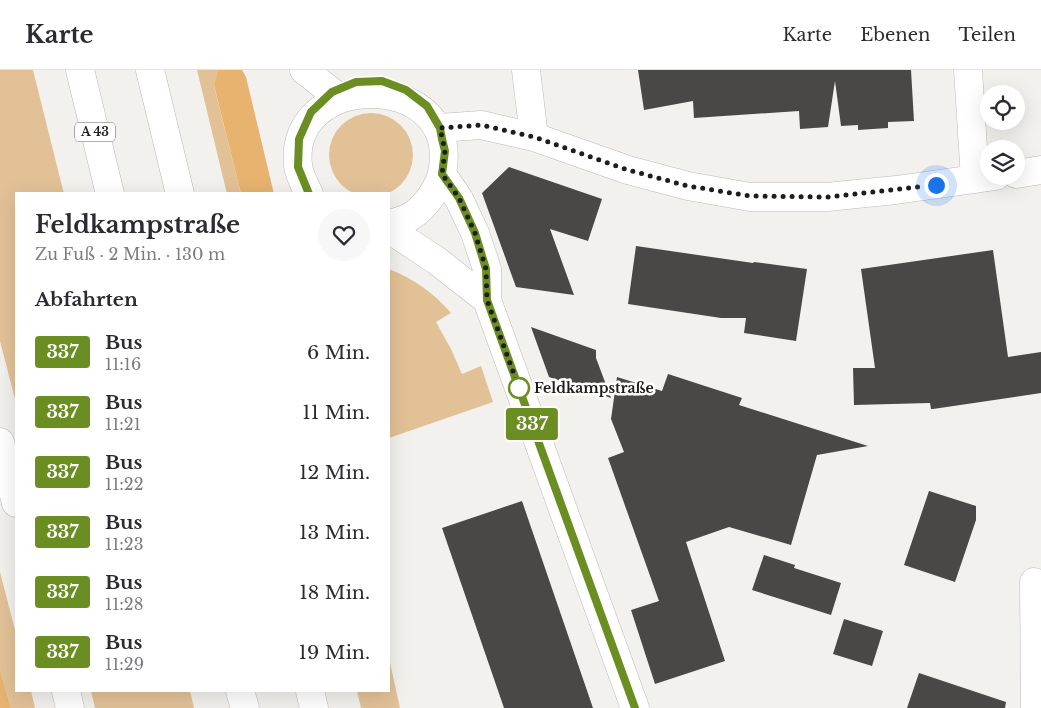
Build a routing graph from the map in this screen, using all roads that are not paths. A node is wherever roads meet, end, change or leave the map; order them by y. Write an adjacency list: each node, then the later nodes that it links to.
1 (80, 70): 14 (main road, A 43)
2 (150, 70): 15 (main road)
3 (304, 70): 6 (main road)
4 (526, 70): 8 (main road)
5 (968, 70): 9 (main road)
6 (332, 92): 7 (main road); 16 (main road)
7 (440, 128): 8 (main road); 12 (main road)
8 (534, 137): 13 (main road)
9 (980, 146)
10 (1041, 170): 11 (main road)
11 (1025, 173)
12 (442, 174): 17 (main road); 19 (main road)
13 (980, 179)
14 (110, 192)
15 (180, 192)
16 (308, 192)
17 (390, 225)
18 (390, 230): 19 (main road)
19 (487, 300): 29 (main road)
20 (0, 442): 21 (main road)
21 (15, 499)
22 (1034, 582): 30 (main road)
23 (66, 692): 26 (main road)
24 (240, 692): 27 (main road)
25 (310, 692): 28 (main road)
26 (70, 708)
27 (245, 708)
28 (314, 708)
29 (635, 708)
30 (1035, 708)

